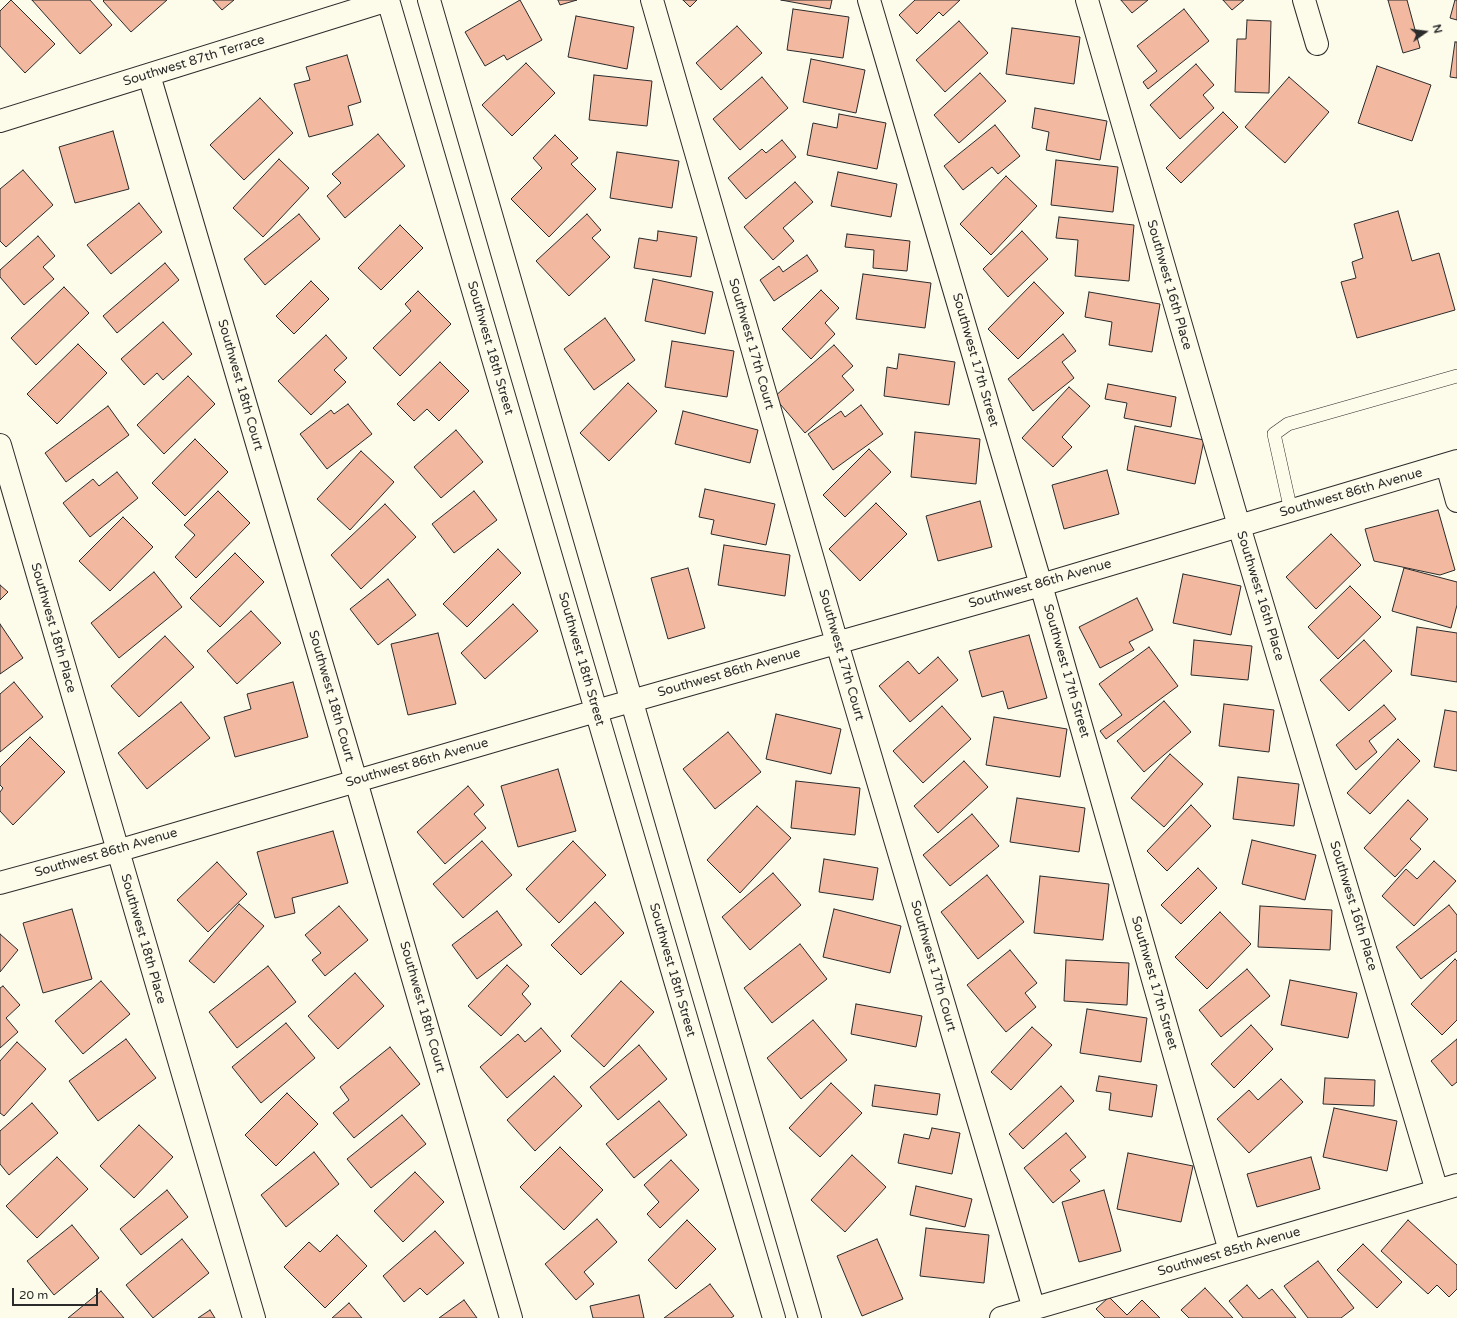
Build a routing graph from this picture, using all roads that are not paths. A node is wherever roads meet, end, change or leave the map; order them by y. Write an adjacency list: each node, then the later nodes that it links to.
1 (388, 0): 8 (street, Southwest 87th Terrace); 19 (street, Southwest 18th Street)
2 (430, 0): 18 (street)
3 (652, 0): 17 (street, Southwest 17th Court)
4 (870, 0): 16 (street, Southwest 17th Street)
5 (1087, 0): 15 (street, Southwest 16th Place)
6 (1304, 0): 7 (street)
7 (1317, 44)
8 (149, 75): 9 (street, Southwest 87th Terrace); 20 (street, Southwest 18th Court)
9 (0, 121)
10 (1457, 376): 14 (lane)
11 (0, 445): 21 (street, Southwest 18th Place)
12 (1452, 463): 13 (street); 14 (street, Southwest 86th Avenue)
13 (1457, 501)
14 (1291, 511): 15 (street, Southwest 86th Avenue)
15 (1239, 526): 16 (street, Southwest 86th Avenue); 23 (street, Southwest 16th Place)
16 (1041, 585): 17 (street, Southwest 86th Avenue); 24 (street, Southwest 17th Street)
17 (837, 643): 18 (street, Southwest 86th Avenue); 25 (street, Southwest 17th Court)
18 (632, 700): 19 (street, Southwest 86th Avenue); 29 (street)
19 (596, 711): 20 (street, Southwest 86th Avenue); 28 (street, Southwest 18th Street)
20 (356, 781): 21 (street, Southwest 86th Avenue); 27 (street, Southwest 18th Court)
21 (117, 851): 22 (street, Southwest 86th Avenue); 26 (street, Southwest 18th Place)
22 (0, 883)
23 (1447, 1188): 24 (street, Southwest 85th Avenue)
24 (1230, 1252): 25 (street, Southwest 85th Avenue)
25 (1034, 1309): 30 (street, Southwest 85th Avenue)
26 (254, 1318)
27 (511, 1318)
28 (774, 1318)
29 (810, 1318)
30 (1001, 1318)

